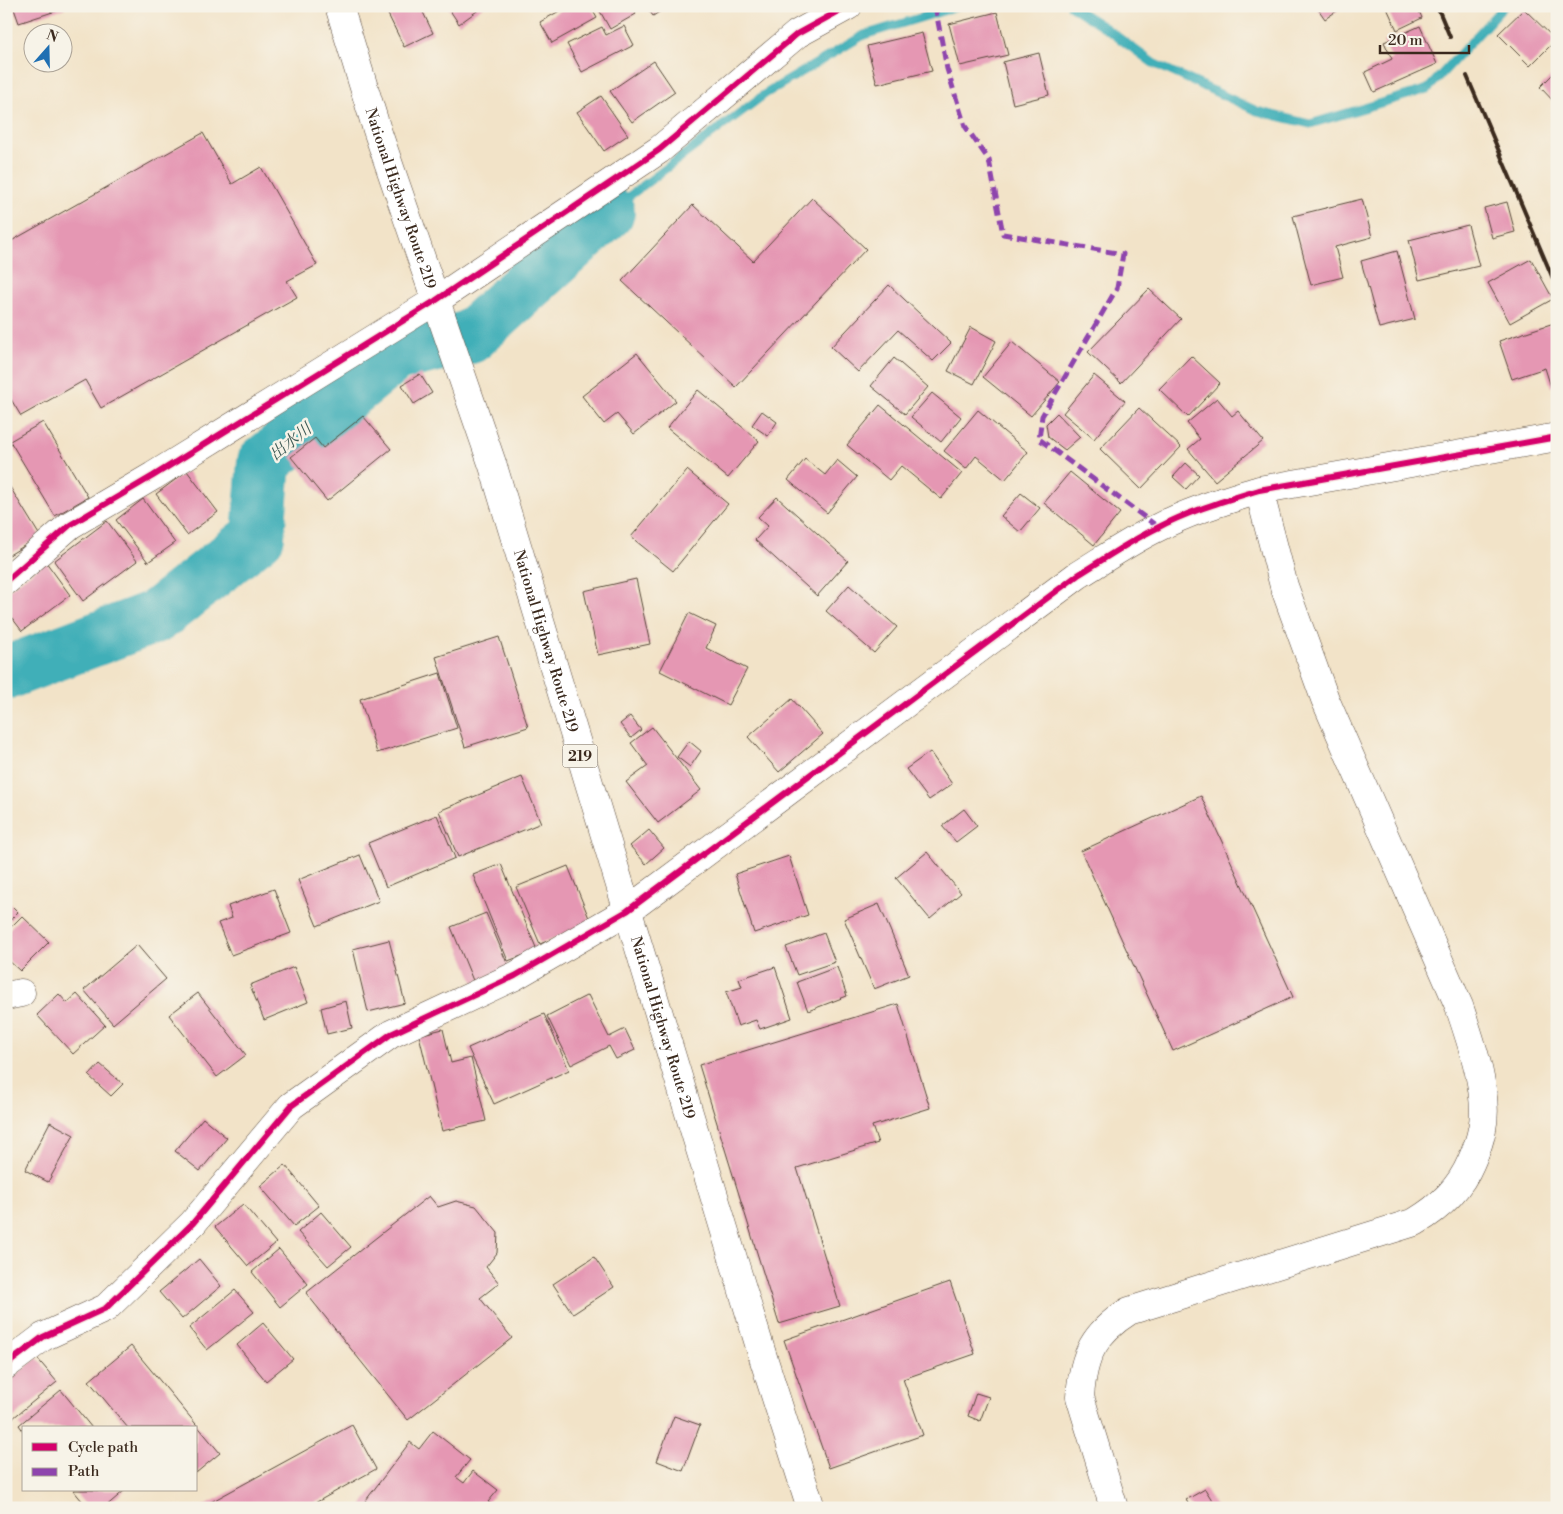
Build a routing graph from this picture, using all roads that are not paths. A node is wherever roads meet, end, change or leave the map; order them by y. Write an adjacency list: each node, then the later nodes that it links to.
1 (339, 6): 3 (main road, National Highway Route 219 / 219)
2 (848, 6): 3 (main road)
3 (435, 301): 6 (main road); 7 (main road, National Highway Route 219 / 219)
4 (1557, 437): 5 (main road)
5 (1259, 490): 7 (main road); 10 (main road)
6 (6, 581)
7 (627, 912): 8 (main road); 9 (main road, National Highway Route 219 / 219)
8 (6, 1365)
9 (812, 1508)
10 (1114, 1508)

